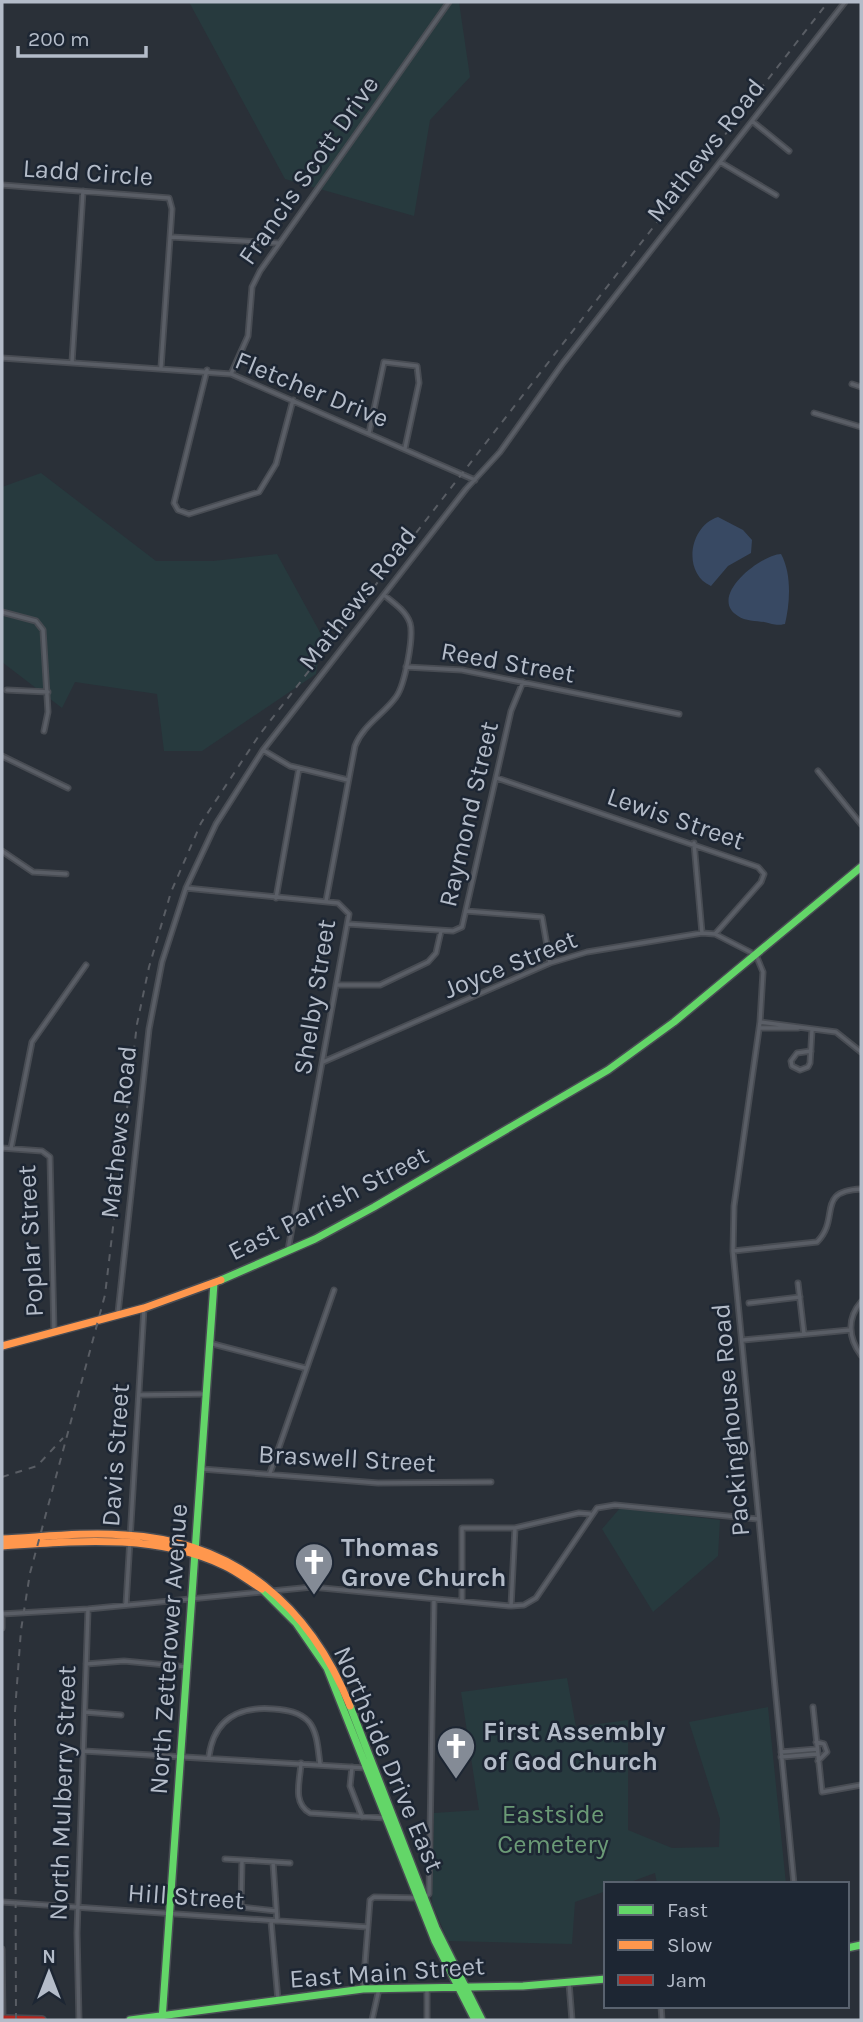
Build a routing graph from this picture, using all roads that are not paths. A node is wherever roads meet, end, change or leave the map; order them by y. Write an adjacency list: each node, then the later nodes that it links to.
1 (449, 2): 10 (street, Francis Scott Drive)
2 (845, 2): 3 (street, Mathews Road)
3 (752, 121): 4 (street); 5 (street, Mathews Road)
4 (789, 151)
5 (720, 162): 8 (street); 23 (street, Mathews Road)
6 (2, 185): 7 (street, Ladd Circle)
7 (83, 191): 9 (street, Ladd Circle); 12 (street)
8 (776, 195)
9 (171, 237): 10 (street); 13 (street, Ladd Circle)
10 (278, 243): 15 (street, Francis Scott Drive)
11 (2, 358): 12 (street, Fletcher Drive)
12 (72, 362): 13 (street, Fletcher Drive)
13 (161, 367): 14 (street, Fletcher Drive)
14 (207, 370): 15 (street, Fletcher Drive); 18 (street)
15 (231, 374): 18 (street, Fletcher Drive)
16 (852, 384): 17 (street)
17 (861, 387)
18 (293, 400): 21 (street, Fletcher Drive)
19 (814, 413): 20 (street)
20 (861, 427)
21 (369, 433): 22 (street, Fletcher Drive); 22 (street)
22 (405, 449): 23 (street, Fletcher Drive)
23 (475, 480): 24 (street, Mathews Road)
24 (384, 595): 26 (street); 32 (street, Mathews Road)
25 (2, 612): 29 (street)
26 (405, 667): 27 (street, Reed Street); 37 (street)
27 (523, 682): 30 (street, Reed Street); 36 (street, Raymond Street)
28 (7, 690): 29 (street)
29 (47, 692): 31 (street)
30 (679, 714)
31 (44, 730)
32 (263, 750): 34 (street); 44 (street, Mathews Road)
33 (2, 756): 38 (street)
34 (299, 768): 37 (street); 45 (street)
35 (818, 771): 39 (street)
36 (497, 778): 40 (street, Lewis Street); 47 (street, Raymond Street)
37 (348, 780): 46 (street)
38 (68, 788)
39 (861, 824)
40 (694, 843): 50 (street); 51 (street, Lewis Street)
41 (2, 851): 43 (street)
42 (861, 867): 52 (main road, East Parrish Street)
43 (66, 874)
44 (186, 888): 45 (street, Shelby Street); 75 (street, Mathews Road)
45 (276, 898): 46 (street, Shelby Street)
46 (326, 901): 48 (street, Shelby Street)
47 (466, 911): 49 (street, Raymond Street); 53 (street)
48 (348, 924): 49 (street); 55 (street, Shelby Street)
49 (441, 930): 55 (street, Raymond Street)
50 (702, 933): 51 (street, Joyce Street); 53 (street, Joyce Street)
51 (715, 934): 52 (street, Joyce Street)
52 (756, 955): 56 (street, Packinghouse Road); 67 (main road, East Parrish Street)
53 (550, 963): 62 (street, Joyce Street)
54 (86, 965): 64 (street)
55 (336, 985): 62 (street, Shelby Street)
56 (760, 1022): 57 (street, Packinghouse Road); 58 (street)
57 (759, 1028): 58 (street); 66 (street, Packinghouse Road)
58 (800, 1028): 59 (street)
59 (812, 1030): 60 (street); 61 (street)
60 (811, 1051): 60 (street)
61 (861, 1052)
62 (323, 1062): 67 (street, Shelby Street)
63 (2, 1147): 64 (street)
64 (11, 1148): 77 (street, Poplar Street)
65 (861, 1189): 66 (street)
66 (733, 1251): 79 (street, Packinghouse Road)
67 (288, 1252): 68 (main road, East Parrish Street)
68 (214, 1283): 74 (main road, East Parrish Street); 80 (main road, North Zetterower Avenue)
69 (799, 1283): 71 (street)
70 (334, 1290): 83 (street)
71 (800, 1297): 73 (street); 78 (street)
72 (861, 1302): 76 (street)
73 (749, 1303)
74 (144, 1308): 75 (main road, East Parrish Street); 85 (street, Davis Street)
75 (118, 1315): 77 (main road, East Parrish Street)
76 (850, 1330): 78 (street); 82 (street)
77 (54, 1333): 81 (main road, East Parrish Street)
78 (804, 1334): 79 (street)
79 (743, 1340): 90 (street, Packinghouse Road)
80 (209, 1343): 83 (street); 84 (main road, North Zetterower Avenue)
81 (2, 1346)
82 (861, 1355)
83 (306, 1368): 87 (street)
84 (206, 1394): 85 (street); 86 (main road, North Zetterower Avenue)
85 (139, 1395): 92 (street, Davis Street)
86 (202, 1469): 87 (street, Braswell Street); 95 (main road, North Zetterower Avenue)
87 (270, 1474): 88 (street, Braswell Street)
88 (491, 1482)
89 (590, 1514): 90 (street); 91 (street); 101 (street)
90 (758, 1518): 114 (street, Packinghouse Road)
91 (515, 1528): 99 (street); 101 (street)
92 (129, 1538): 93 (main road, Northside Drive East); 94 (main road, Northside Drive East); 95 (main road, Northside Drive East); 100 (street, Davis Street)
93 (2, 1539)
94 (2, 1546)
95 (196, 1551): 96 (main road, Northside Drive East); 97 (main road, North Zetterower Avenue)
96 (267, 1591): 97 (street); 98 (street); 120 (main road, Northside Drive East); 123 (main road, Northside Drive East)
97 (193, 1598): 100 (street); 106 (main road, North Zetterower Avenue)
98 (434, 1599): 99 (street); 129 (street)
99 (462, 1601): 101 (street)
100 (126, 1605): 102 (street)
101 (511, 1606)
102 (88, 1609): 103 (street); 105 (street, North Mulberry Street)
103 (2, 1614): 104 (street)
104 (2, 1628)
105 (86, 1664): 106 (street); 108 (street, North Mulberry Street)
106 (188, 1667): 113 (main road, North Zetterower Avenue)
107 (813, 1707): 110 (street)
108 (85, 1712): 109 (street); 111 (street, North Mulberry Street)
109 (121, 1715)
110 (816, 1742): 112 (street); 116 (street)
111 (84, 1751): 113 (street); 131 (street, North Mulberry Street)
112 (817, 1752): 114 (street); 116 (street)
113 (181, 1755): 115 (street); 133 (main road, North Zetterower Avenue)
114 (781, 1755): 128 (street, Packinghouse Road)
115 (209, 1756): 117 (street); 118 (street)
116 (818, 1761): 121 (street)
117 (301, 1763): 118 (street); 122 (street)
118 (320, 1764): 119 (street)
119 (352, 1767): 120 (street); 122 (street)
120 (368, 1769): 123 (main road, Northside Drive East)
121 (861, 1785)
122 (362, 1817): 123 (street)
123 (390, 1818): 129 (main road, Northside Drive East)
124 (225, 1859): 125 (street)
125 (242, 1860): 126 (street); 132 (street)
126 (273, 1862): 127 (street); 132 (street)
127 (290, 1863)
128 (793, 1882)
129 (421, 1897): 136 (street); 141 (main road, Northside Drive East); 143 (main road, Northside Drive East)
130 (2, 1902): 131 (street, Hill Street)
131 (78, 1908): 133 (street, Hill Street); 151 (street, North Mulberry Street)
132 (276, 1911): 135 (street)
133 (169, 1913): 134 (street, Hill Street); 148 (main road, North Zetterower Avenue)
134 (271, 1921): 135 (street, Hill Street); 146 (street)
135 (277, 1921): 136 (street, Hill Street)
136 (367, 1927): 144 (street)
137 (2, 1949): 138 (street)
138 (2, 1964): 147 (street)
139 (604, 1979): 140 (main road, East Main Street)
140 (569, 1983): 143 (main road, East Main Street); 157 (street)
141 (456, 1986): 142 (main road, East Main Street); 143 (main road, East Main Street); 155 (main road, Northside Drive East)
142 (427, 1987): 145 (main road, East Main Street); 154 (street)
143 (465, 1987): 156 (main road, Northside Drive East)
144 (363, 1989): 145 (main road, East Main Street); 146 (main road, East Main Street)
145 (379, 1989): 153 (street)
146 (278, 2000): 148 (main road, East Main Street)
147 (2, 2019): 149 (main road)
148 (163, 2019): 152 (main road, East Main Street)
149 (26, 2020): 150 (main road)
150 (42, 2020)
151 (79, 2020)
152 (130, 2020)
153 (372, 2020)
154 (427, 2020)
155 (475, 2020)
156 (482, 2020)
157 (572, 2020)

